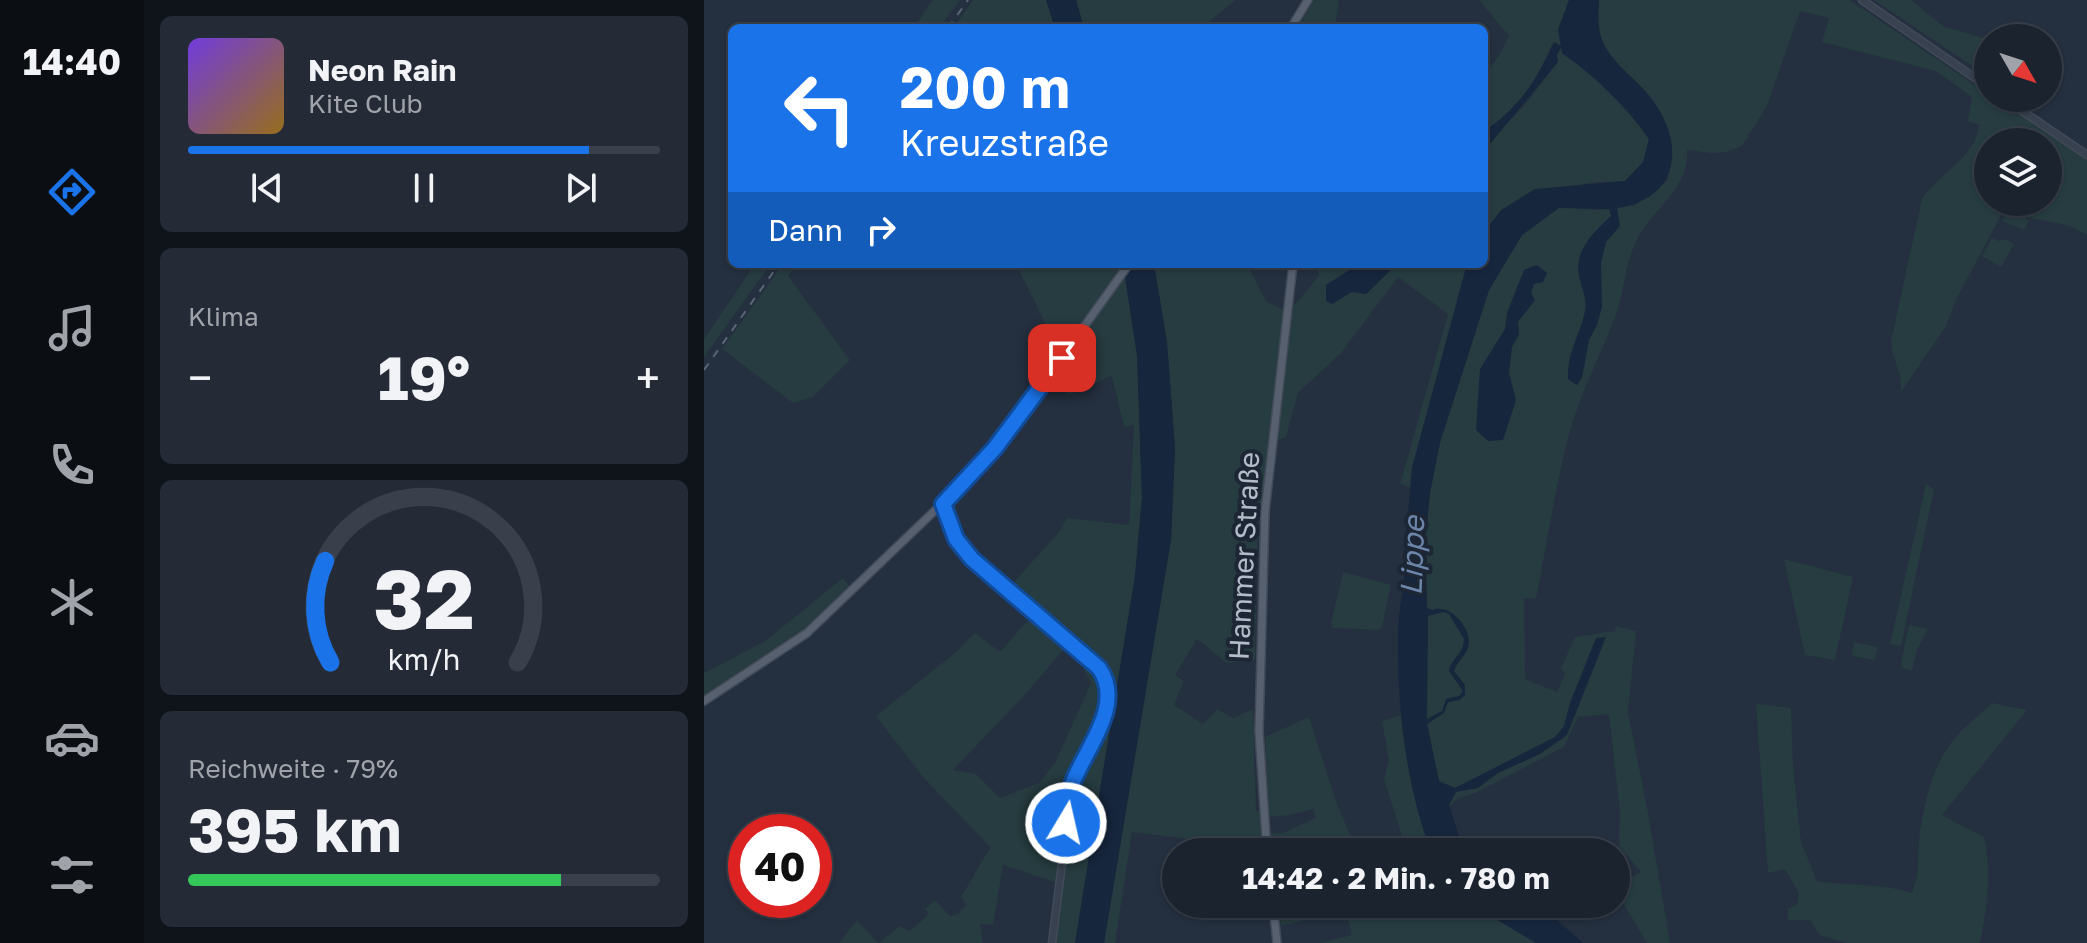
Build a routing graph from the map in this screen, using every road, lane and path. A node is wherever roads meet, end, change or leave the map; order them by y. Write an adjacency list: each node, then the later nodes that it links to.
1 (1308, 0): 3 (main road)
2 (1862, 0): 4 (street)
3 (1293, 24)
4 (1974, 77)
5 (2024, 112): 6 (street)
6 (2087, 155)
7 (1126, 268): 9 (main road)
8 (1293, 268): 11 (main road, Hammer Straße)
9 (943, 504): 10 (main road); 13 (street)
10 (704, 701)
11 (1266, 838)
12 (1274, 918): 14 (main road)
13 (1052, 943)
14 (1277, 943)

